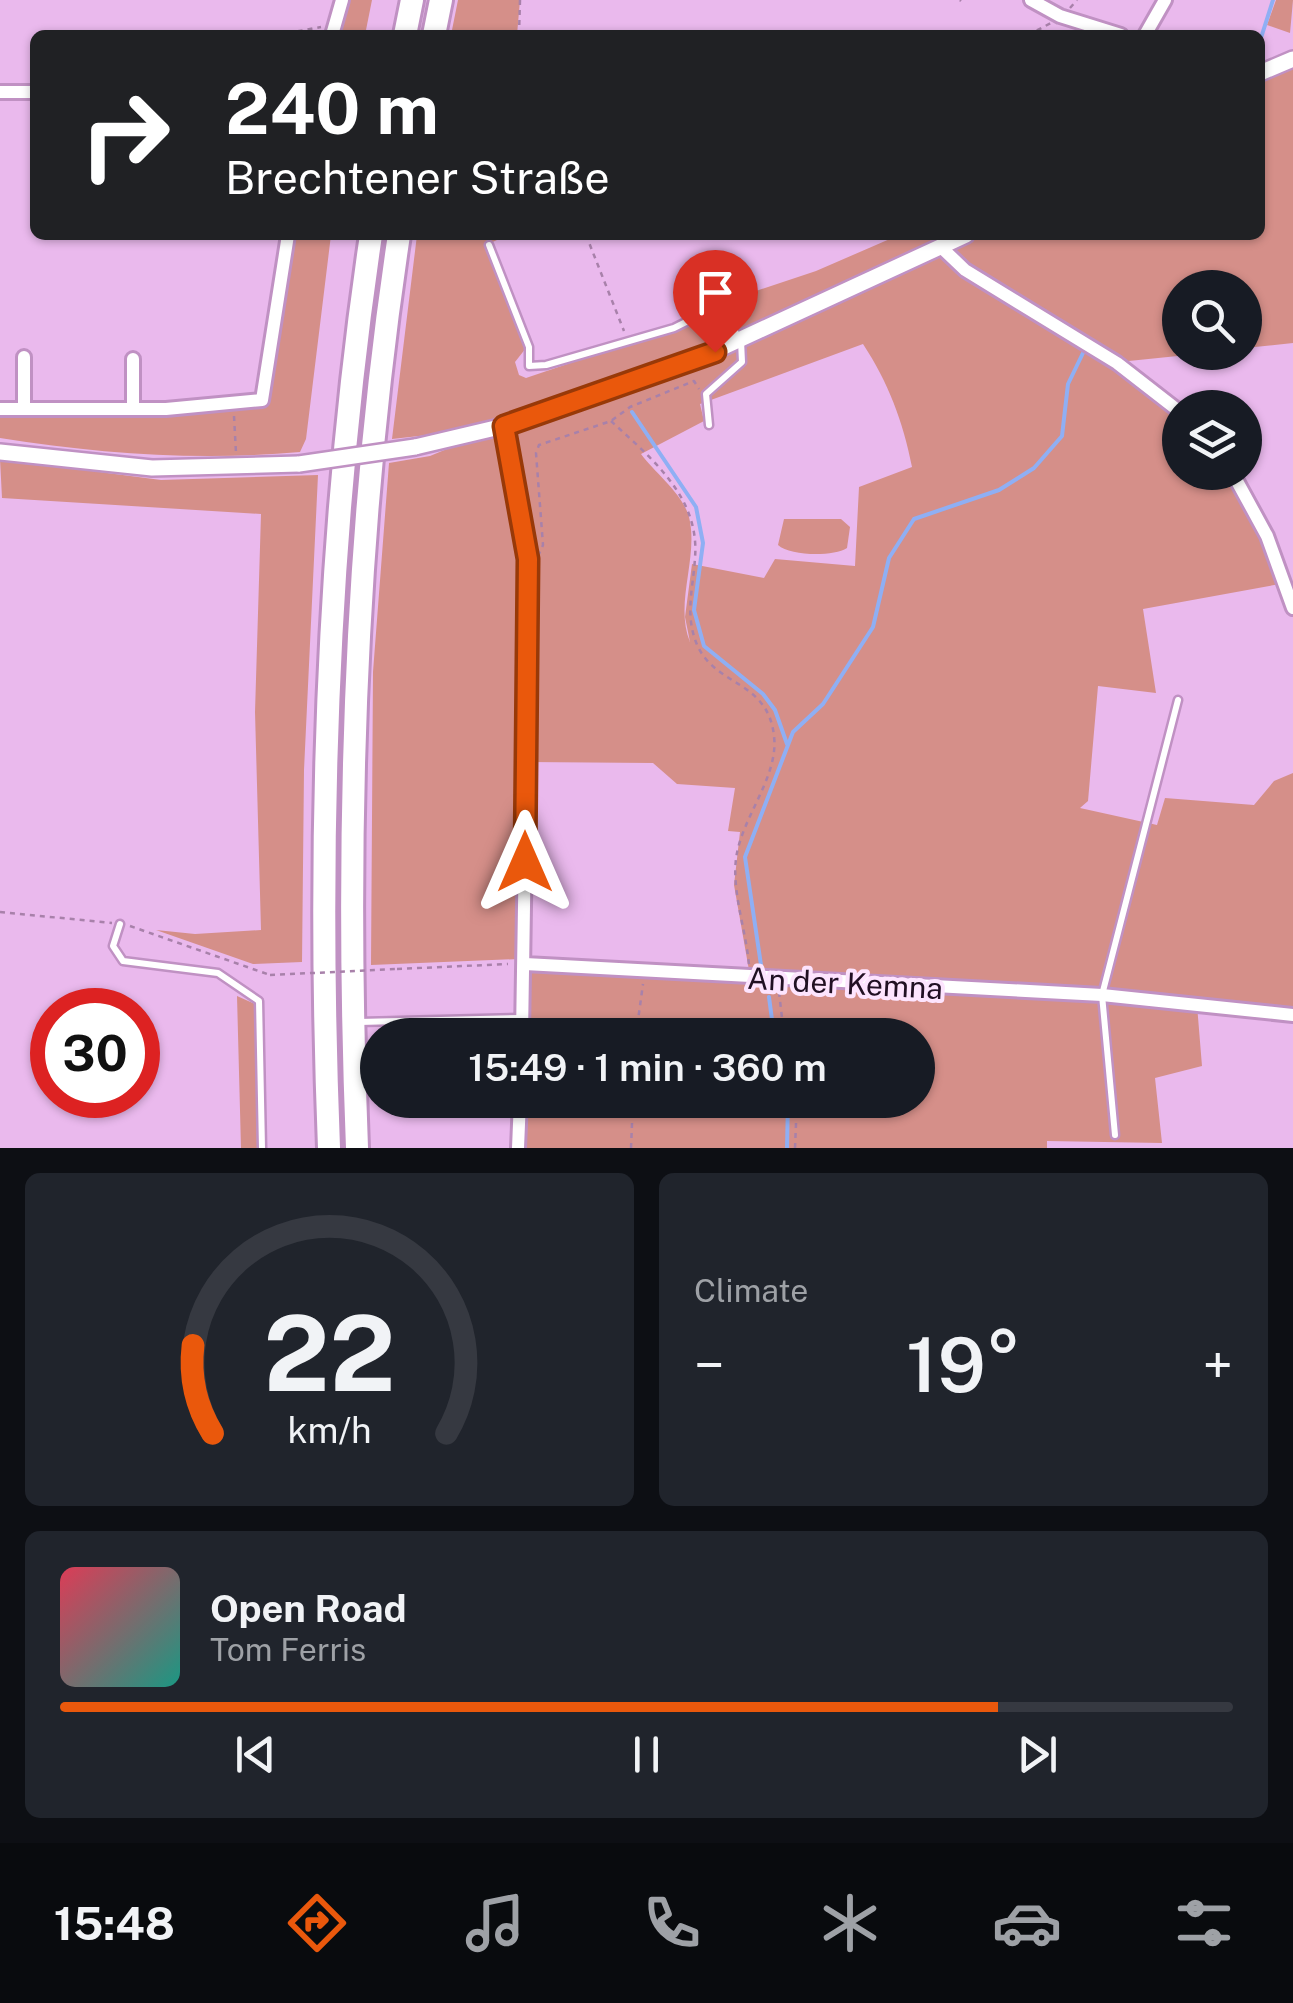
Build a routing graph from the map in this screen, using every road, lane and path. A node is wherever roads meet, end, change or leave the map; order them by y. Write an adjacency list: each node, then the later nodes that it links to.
1 (342, 0): 8 (street)
2 (412, 0): 9 (highway)
3 (441, 0): 10 (highway)
4 (520, 0): 11 (path)
5 (1031, 0): 7 (street)
6 (1166, 0): 14 (street)
7 (1060, 16): 12 (path); 13 (street)
8 (334, 29)
9 (406, 30)
10 (435, 30)
11 (518, 30)
12 (1036, 30)
13 (1105, 30)
14 (1148, 30)
15 (1293, 59): 16 (street)
16 (1265, 71)
17 (0, 92): 18 (street)
18 (30, 93)
19 (287, 240): 34 (street)
20 (370, 240): 63 (highway)
21 (398, 240): 56 (highway)
22 (588, 240): 27 (path)
23 (958, 240): 25 (street)
24 (489, 245): 27 (lane)
25 (943, 249): 26 (street); 31 (street)
26 (741, 340): 27 (lane); 30 (lane); 38 (street)
27 (629, 341)
28 (24, 357): 33 (street)
29 (133, 359): 34 (street)
30 (706, 394): 36 (path); 37 (lane)
31 (1162, 398)
32 (0, 408): 33 (street)
33 (24, 409): 34 (street)
34 (134, 409)
35 (234, 416): 40 (path)
36 (611, 421): 42 (path); 48 (path)
37 (709, 425)
38 (504, 426): 39 (street, bridge); 42 (street)
39 (0, 452)
40 (236, 456)
41 (1242, 490): 43 (street)
42 (528, 559): 47 (street)
43 (1293, 608)
44 (1178, 700): 51 (lane)
45 (0, 912): 46 (path)
46 (120, 924): 47 (path, bridge); 62 (lane)
47 (525, 964): 49 (street, An der Kemna); 53 (street)
48 (750, 970)
49 (644, 973): 51 (street, An der Kemna); 54 (path)
50 (779, 995): 55 (path)
51 (1102, 996): 52 (street, An der Kemna); 61 (lane)
52 (1293, 1015)
53 (523, 1018)
54 (638, 1018)
55 (782, 1018)
56 (353, 1022): 57 (lane); 64 (highway)
57 (360, 1022)
58 (519, 1118): 65 (street)
59 (633, 1118): 66 (path)
60 (797, 1118): 67 (path)
61 (1116, 1134)
62 (262, 1148)
63 (329, 1148)
64 (357, 1148)
65 (518, 1148)
66 (632, 1148)
67 (796, 1148)

